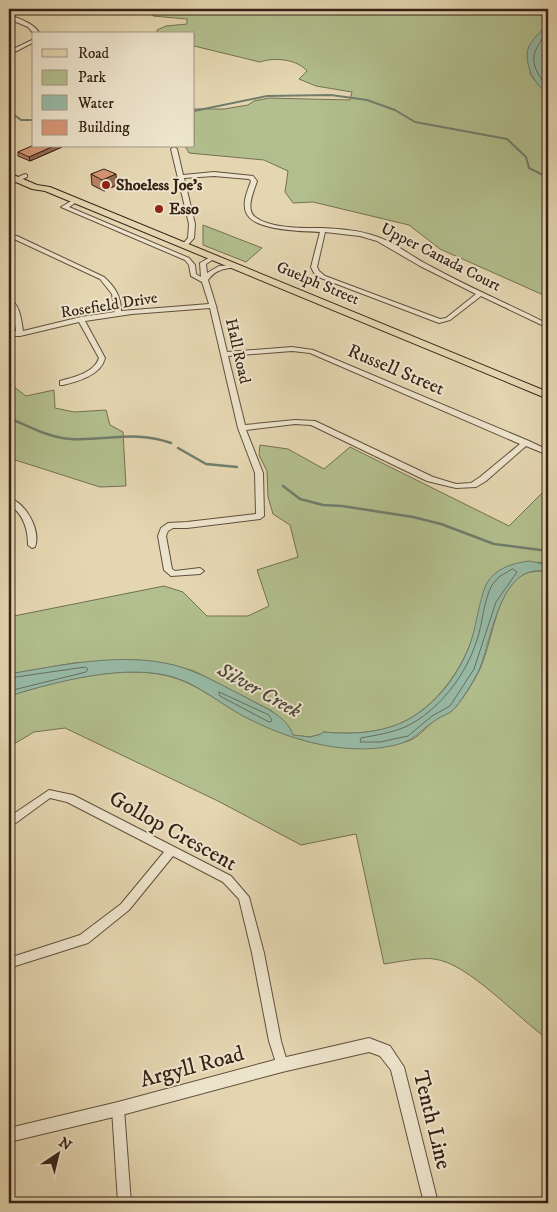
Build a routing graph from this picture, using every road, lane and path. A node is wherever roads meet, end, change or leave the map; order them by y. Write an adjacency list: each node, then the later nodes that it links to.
1 (9, 17): 2 (street)
2 (37, 32)
3 (32, 41): 4 (street)
4 (9, 53)
5 (174, 149): 7 (street)
6 (9, 170): 8 (main road, Guelph Street)
7 (182, 176): 10 (street, Upper Canada Court); 12 (street)
8 (15, 179): 9 (main road, Guelph Street)
9 (75, 201): 12 (main road, Guelph Street); 15 (street, Hall Road)
10 (323, 230): 16 (street, Upper Canada Court); 16 (street)
11 (9, 237): 19 (street)
12 (185, 245): 13 (main road, Guelph Street)
13 (214, 257): 14 (main road, Guelph Street); 15 (street, Hall Road)
14 (234, 266): 15 (street); 26 (main road, Guelph Street)
15 (205, 281): 18 (street, Hall Road)
16 (481, 293): 21 (street, Upper Canada Court)
17 (9, 300): 23 (street)
18 (213, 306): 19 (street, Rosefield Drive); 24 (street, Hall Road)
19 (118, 314): 20 (street, Rosefield Drive)
20 (81, 319): 23 (street, Rosefield Drive); 25 (street)
21 (548, 326)
22 (9, 334): 23 (street, Rosefield Drive)
23 (20, 334)
24 (225, 354): 27 (street, Hall Road); 28 (street, Russell Street)
25 (63, 383)
26 (548, 396)
27 (242, 428): 28 (street); 32 (street, Hall Road)
28 (526, 443): 29 (street, Russell Street)
29 (548, 453)
30 (9, 500): 31 (street)
31 (32, 546)
32 (200, 571)
33 (9, 822): 34 (street, Gollop Crescent)
34 (171, 851): 35 (street); 37 (street, Gollop Crescent)
35 (9, 963)
36 (385, 1051): 37 (street, Argyll Road); 41 (street, Tenth Line)
37 (282, 1065): 38 (street, Argyll Road)
38 (118, 1110): 39 (street, Argyll Road); 40 (street)
39 (9, 1135)
40 (125, 1203)
41 (431, 1203)

